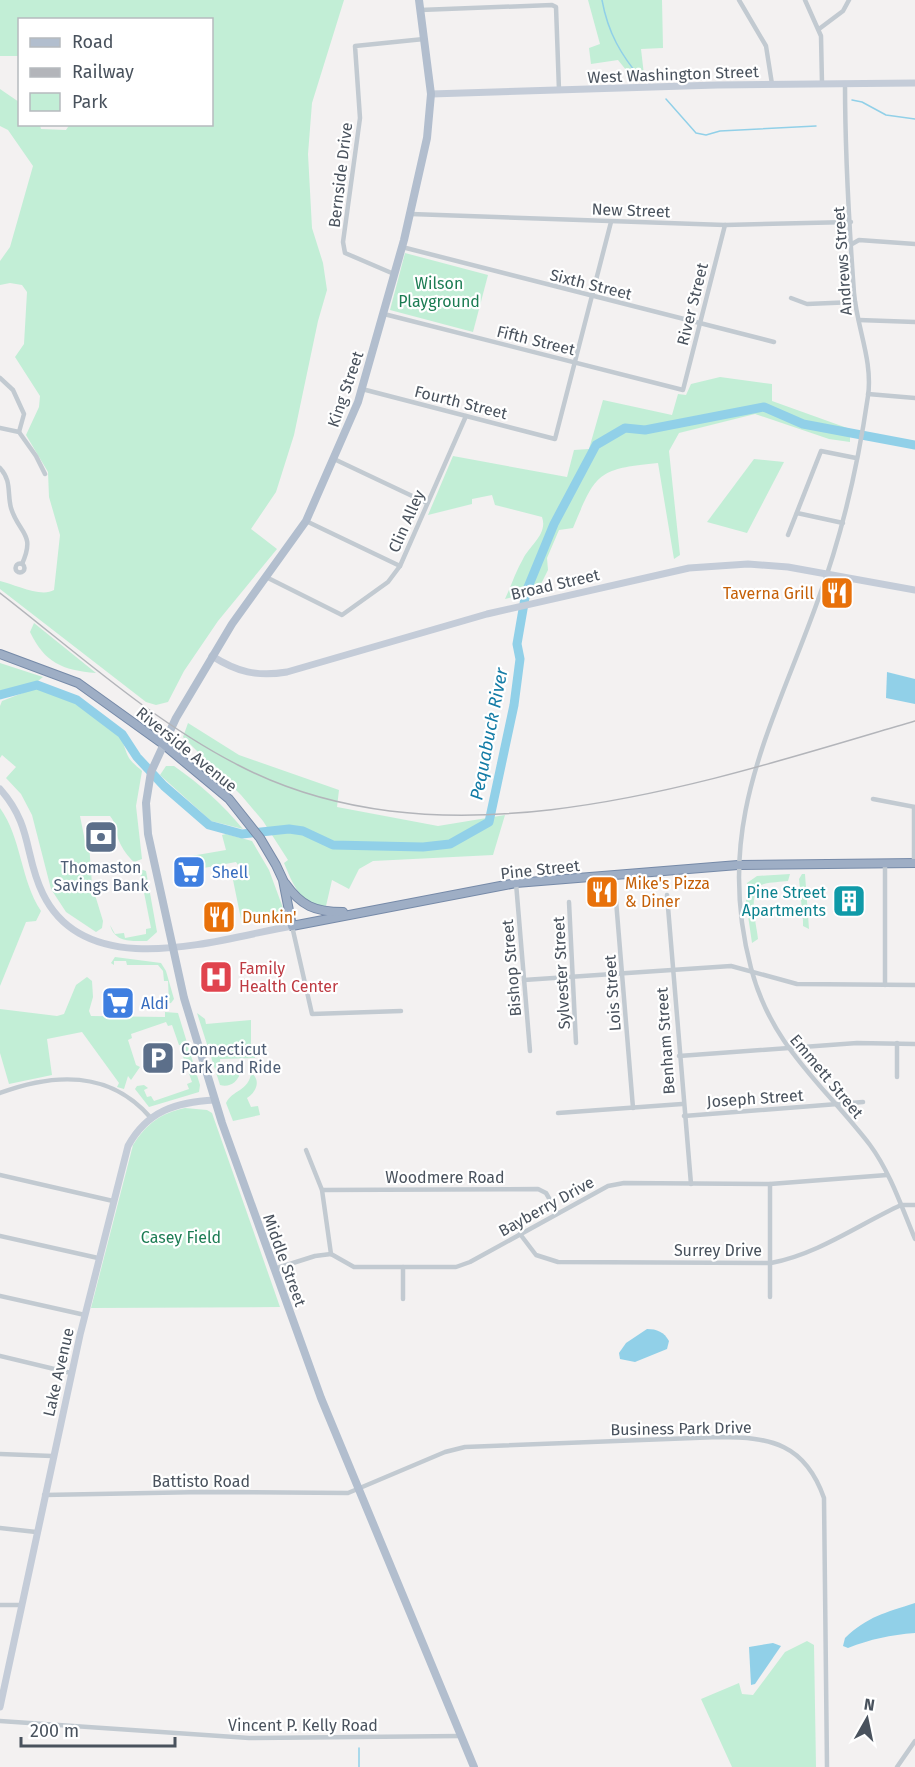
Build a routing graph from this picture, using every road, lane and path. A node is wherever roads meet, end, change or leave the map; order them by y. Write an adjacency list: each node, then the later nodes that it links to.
1 (419, 0): 5 (main road, King Street)
2 (739, 0): 10 (street)
3 (805, 0): 6 (street)
4 (849, 0): 6 (street)
5 (420, 10): 7 (main road, King Street); 12 (street)
6 (819, 29): 11 (street)
7 (424, 39): 13 (main road, King Street); 21 (street, Bernside Drive)
8 (845, 83): 9 (main road, West Washington Street); 11 (main road, West Washington Street); 16 (street, Andrews Street)
9 (915, 83)
10 (772, 84): 11 (main road, West Washington Street); 12 (main road, West Washington Street)
11 (822, 84)
12 (559, 90): 13 (main road, West Washington Street)
13 (431, 94): 14 (main road, King Street)
14 (411, 214): 15 (street, New Street); 20 (main road, King Street)
15 (611, 222): 17 (street, New Street); 22 (street)
16 (851, 222): 17 (street, New Street); 18 (street, Andrews Street)
17 (725, 225): 28 (street, River Street)
18 (852, 244): 19 (street); 24 (street, Andrews Street)
19 (915, 244)
20 (402, 247): 21 (main road, King Street); 22 (street, Sixth Street)
21 (395, 274): 25 (main road, King Street)
22 (591, 296): 28 (street, Sixth Street); 30 (street)
23 (791, 298): 24 (street)
24 (855, 302): 26 (street, Andrews Street)
25 (384, 314): 30 (street, Fifth Street); 32 (main road, King Street)
26 (859, 320): 27 (street); 34 (street, Andrews Street)
27 (915, 322)
28 (699, 323): 29 (street, Sixth Street); 33 (street, River Street)
29 (774, 342)
30 (575, 363): 33 (street, Fifth Street); 36 (street, Fourth Street)
31 (0, 378): 38 (street)
32 (362, 389): 36 (street, Fourth Street); 40 (main road, King Street)
33 (683, 390)
34 (868, 394): 35 (street); 39 (street, Andrews Street)
35 (915, 398)
36 (466, 416): 43 (street, Clin Alley)
37 (0, 428): 38 (street)
38 (19, 432): 42 (street)
39 (856, 458): 44 (street); 46 (street, Andrews Street)
40 (334, 459): 43 (street); 45 (main road, King Street)
41 (0, 468): 48 (street)
42 (45, 474)
43 (428, 503): 49 (street, Clin Alley)
44 (797, 513): 46 (street); 47 (street)
45 (306, 521): 49 (street); 51 (main road, King Street)
46 (843, 523): 50 (street, Andrews Street)
47 (788, 534)
48 (22, 564)
49 (400, 566): 51 (street, Clin Alley)
50 (827, 574): 52 (main road, Broad Street); 54 (main road, Broad Street); 61 (street, Emmett Street)
51 (266, 577): 54 (main road, King Street)
52 (915, 590)
53 (0, 654): 55 (highway, Riverside Avenue)
54 (212, 656): 55 (main road, King Street)
55 (163, 744): 63 (highway, Riverside Avenue); 69 (main road, Middle Street)
56 (0, 789): 69 (main road, Pine Street)
57 (873, 799): 58 (street)
58 (915, 807): 59 (street)
59 (914, 863): 60 (highway, Pine Street)
60 (885, 864): 61 (highway, Pine Street); 75 (street)
61 (738, 866): 62 (highway, Pine Street); 71 (street, Emmett Street)
62 (614, 876): 64 (highway, Pine Street); 72 (street, Lois Street)
63 (283, 880): 67 (highway); 68 (highway, Riverside Avenue)
64 (516, 883): 67 (highway, Pine Street); 74 (street, Bishop Street)
65 (667, 895): 70 (street, Benham Street)
66 (569, 902): 73 (street, Sylvester Street)
67 (359, 912): 68 (highway, Pine Street)
68 (292, 926): 69 (main road, Pine Street); 77 (street)
69 (173, 947): 86 (main road, Middle Street)
70 (672, 969): 71 (street); 72 (street); 83 (street, Benham Street)
71 (751, 970): 75 (street); 81 (street, Emmett Street)
72 (622, 973): 73 (street); 90 (street, Lois Street)
73 (573, 976): 74 (street); 78 (street, Sylvester Street)
74 (524, 980): 82 (street, Bishop Street)
75 (885, 985): 76 (street)
76 (915, 985)
77 (401, 1011)
78 (576, 1043)
79 (897, 1043): 80 (street); 81 (street); 84 (street)
80 (915, 1044)
81 (787, 1048): 83 (street); 89 (street, Emmett Street)
82 (530, 1051)
83 (679, 1056): 88 (street, Benham Street)
84 (897, 1077)
85 (0, 1092): 93 (street)
86 (215, 1100): 93 (main road, Lake Avenue); 111 (main road, Middle Street)
87 (863, 1102): 89 (street, Joseph Street)
88 (682, 1104): 90 (street); 92 (street, Benham Street)
89 (836, 1105): 92 (street, Joseph Street); 95 (street, Emmett Street)
90 (633, 1108): 91 (street)
91 (558, 1113)
92 (684, 1116): 97 (street, Benham Street)
93 (150, 1117): 100 (main road, Lake Avenue)
94 (306, 1150): 99 (street)
95 (887, 1174): 98 (street, Bayberry Drive); 101 (street, Emmett Street)
96 (0, 1175): 100 (street)
97 (691, 1184): 98 (street, Bayberry Drive); 103 (street, Bayberry Drive)
98 (770, 1184): 109 (street)
99 (322, 1190): 103 (street, Woodmere Road); 107 (street)
100 (113, 1201): 108 (main road, Lake Avenue)
101 (901, 1205): 102 (street, Surrey Drive); 106 (street, Emmett Street); 109 (street, Surrey Drive)
102 (915, 1205)
103 (557, 1212): 104 (street, Bayberry Drive)
104 (520, 1233): 109 (street, Surrey Drive); 110 (street, Bayberry Drive)
105 (0, 1236): 108 (street)
106 (915, 1239)
107 (331, 1254): 110 (street, Bayberry Drive); 111 (street)
108 (98, 1258): 115 (main road, Lake Avenue)
109 (771, 1263): 113 (street)
110 (403, 1267): 114 (street)
111 (274, 1269): 120 (main road, Middle Street)
112 (0, 1296): 115 (street)
113 (770, 1297)
114 (403, 1299)
115 (84, 1315): 117 (main road, Lake Avenue)
116 (0, 1356): 117 (street)
117 (71, 1373): 119 (main road, Lake Avenue)
118 (0, 1454): 119 (street)
119 (52, 1456): 121 (main road, Lake Avenue)
120 (357, 1490): 121 (street, Battisto Road); 130 (main road, Middle Street); 133 (street, Business Park Drive)
121 (44, 1495): 123 (main road, Lake Avenue)
122 (0, 1528): 123 (street)
123 (36, 1532): 125 (main road, Lake Avenue)
124 (0, 1605): 125 (street)
125 (20, 1605): 127 (main road, Lake Avenue)
126 (0, 1665): 127 (street)
127 (9, 1665): 128 (main road, Lake Avenue)
128 (0, 1707)
129 (0, 1721): 130 (street, Vincent P. Kelly Road)
130 (461, 1736): 132 (main road, Middle Street)
131 (915, 1741): 134 (street)
132 (474, 1767)
133 (827, 1767)
134 (897, 1767)

